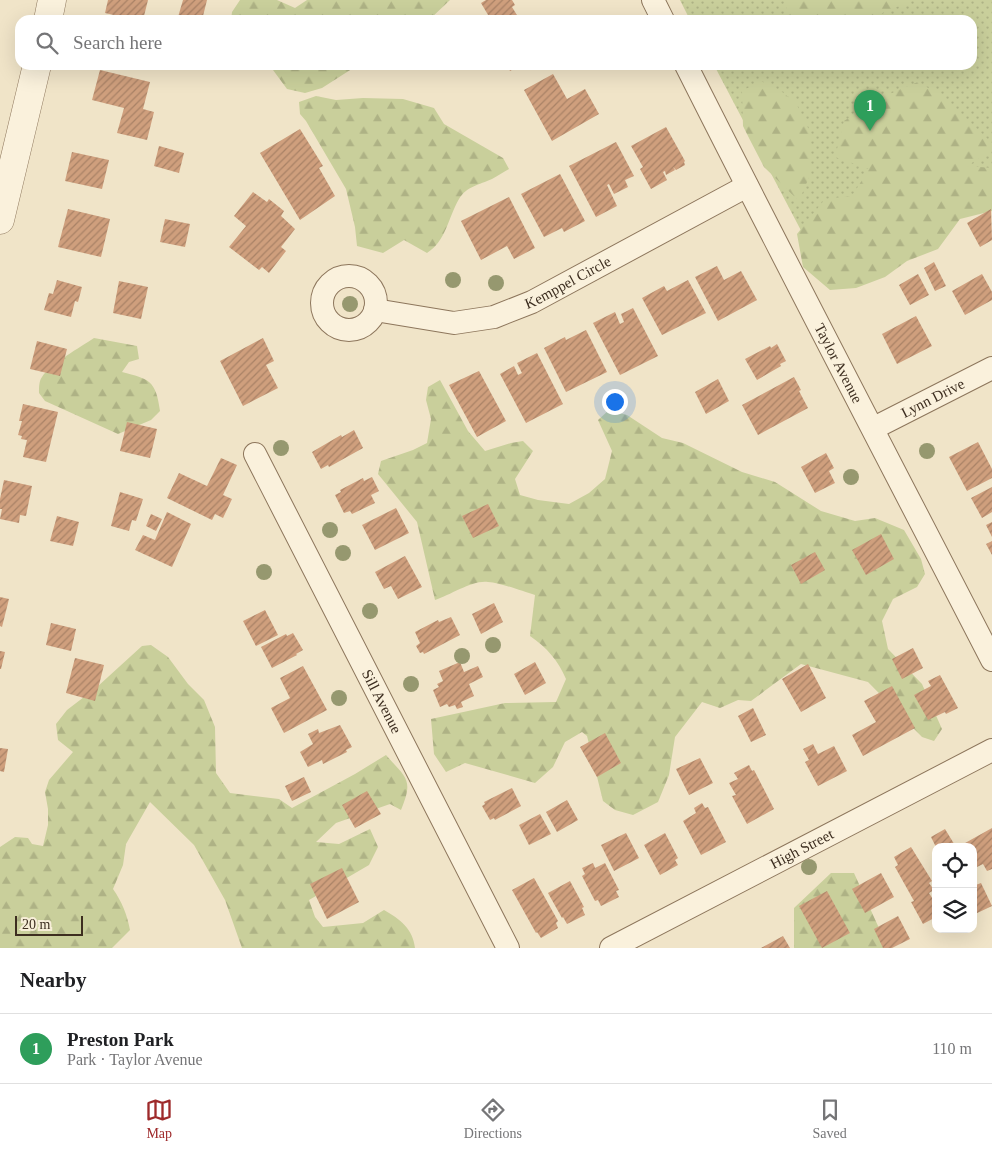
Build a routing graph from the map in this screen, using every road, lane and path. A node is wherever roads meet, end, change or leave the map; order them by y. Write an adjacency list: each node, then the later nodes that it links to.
1 (52, 0): 3 (street)
2 (654, 0): 4 (street)
3 (49, 15)
4 (662, 15)
5 (36, 70): 8 (street)
6 (689, 70): 7 (street, Taylor Avenue)
7 (747, 186): 9 (street, Kemppel Circle); 11 (street, Taylor Avenue)
8 (0, 220)
9 (375, 310)
10 (992, 368): 11 (street, Lynn Drive)
11 (874, 428): 13 (street, Taylor Avenue)
12 (255, 454): 15 (street, Sill Avenue)
13 (992, 660)
14 (992, 750): 16 (street, High Street)
15 (508, 948)
16 (610, 948)

